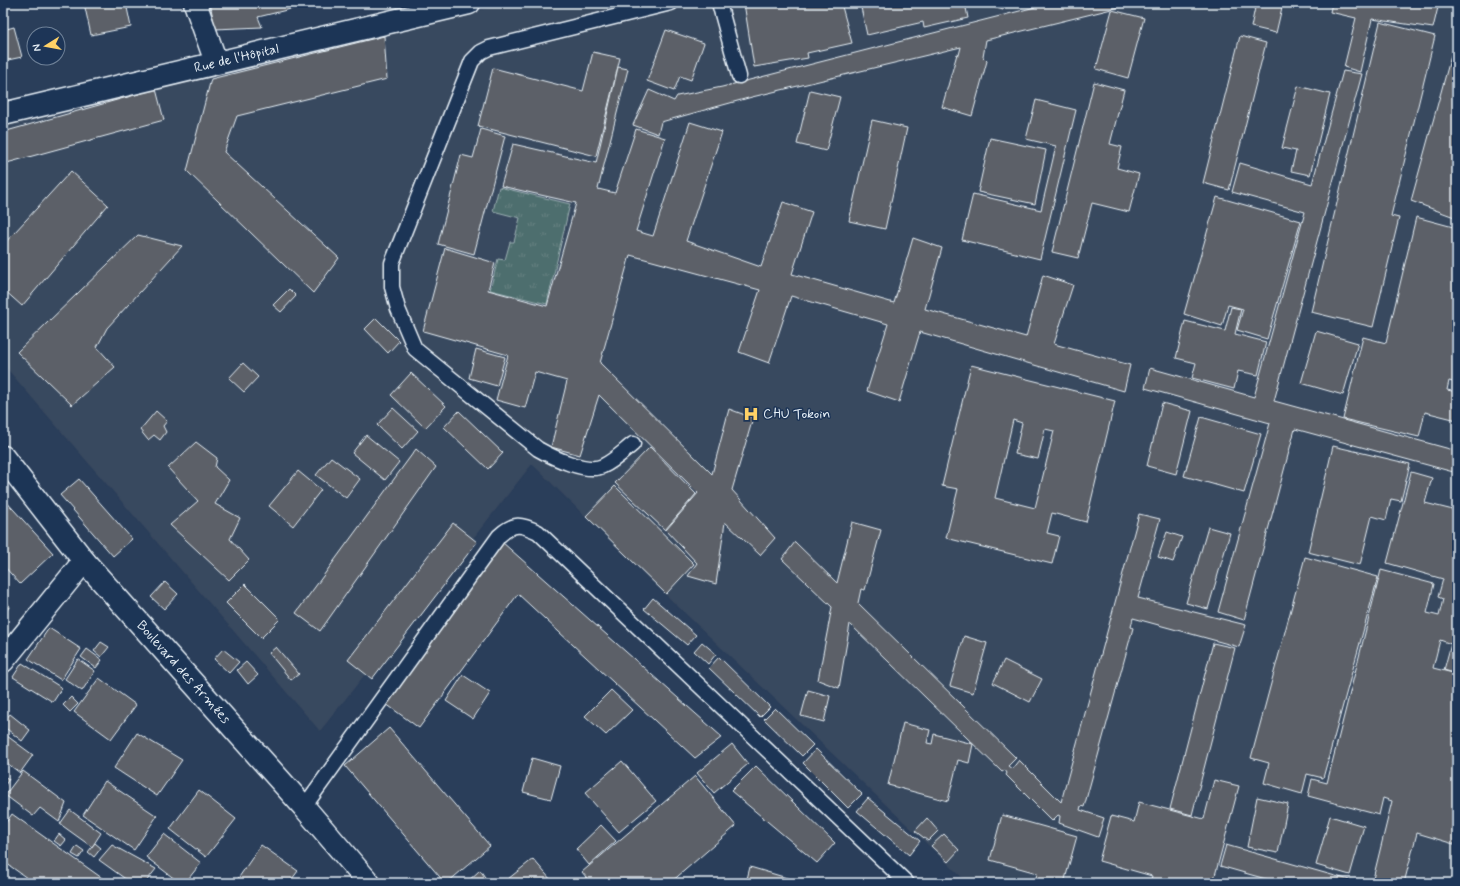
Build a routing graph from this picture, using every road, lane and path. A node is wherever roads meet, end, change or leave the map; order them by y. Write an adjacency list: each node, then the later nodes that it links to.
1 (195, 3): 6 (street)
2 (469, 3): 5 (street, Rue de l'Hôpital)
3 (671, 3): 9 (lane)
4 (719, 3): 7 (lane)
5 (444, 6): 6 (street, Rue de l'Hôpital)
6 (216, 62): 8 (street, Rue de l'Hôpital)
7 (739, 76)
8 (3, 114)
9 (633, 444)
10 (3, 457): 11 (street, Boulevard des Armées)
11 (84, 561): 12 (street); 13 (street, Boulevard des Armées)
12 (3, 661)
13 (304, 807): 14 (street, Boulevard des Armées); 15 (lane)
14 (369, 883)
15 (907, 883)

